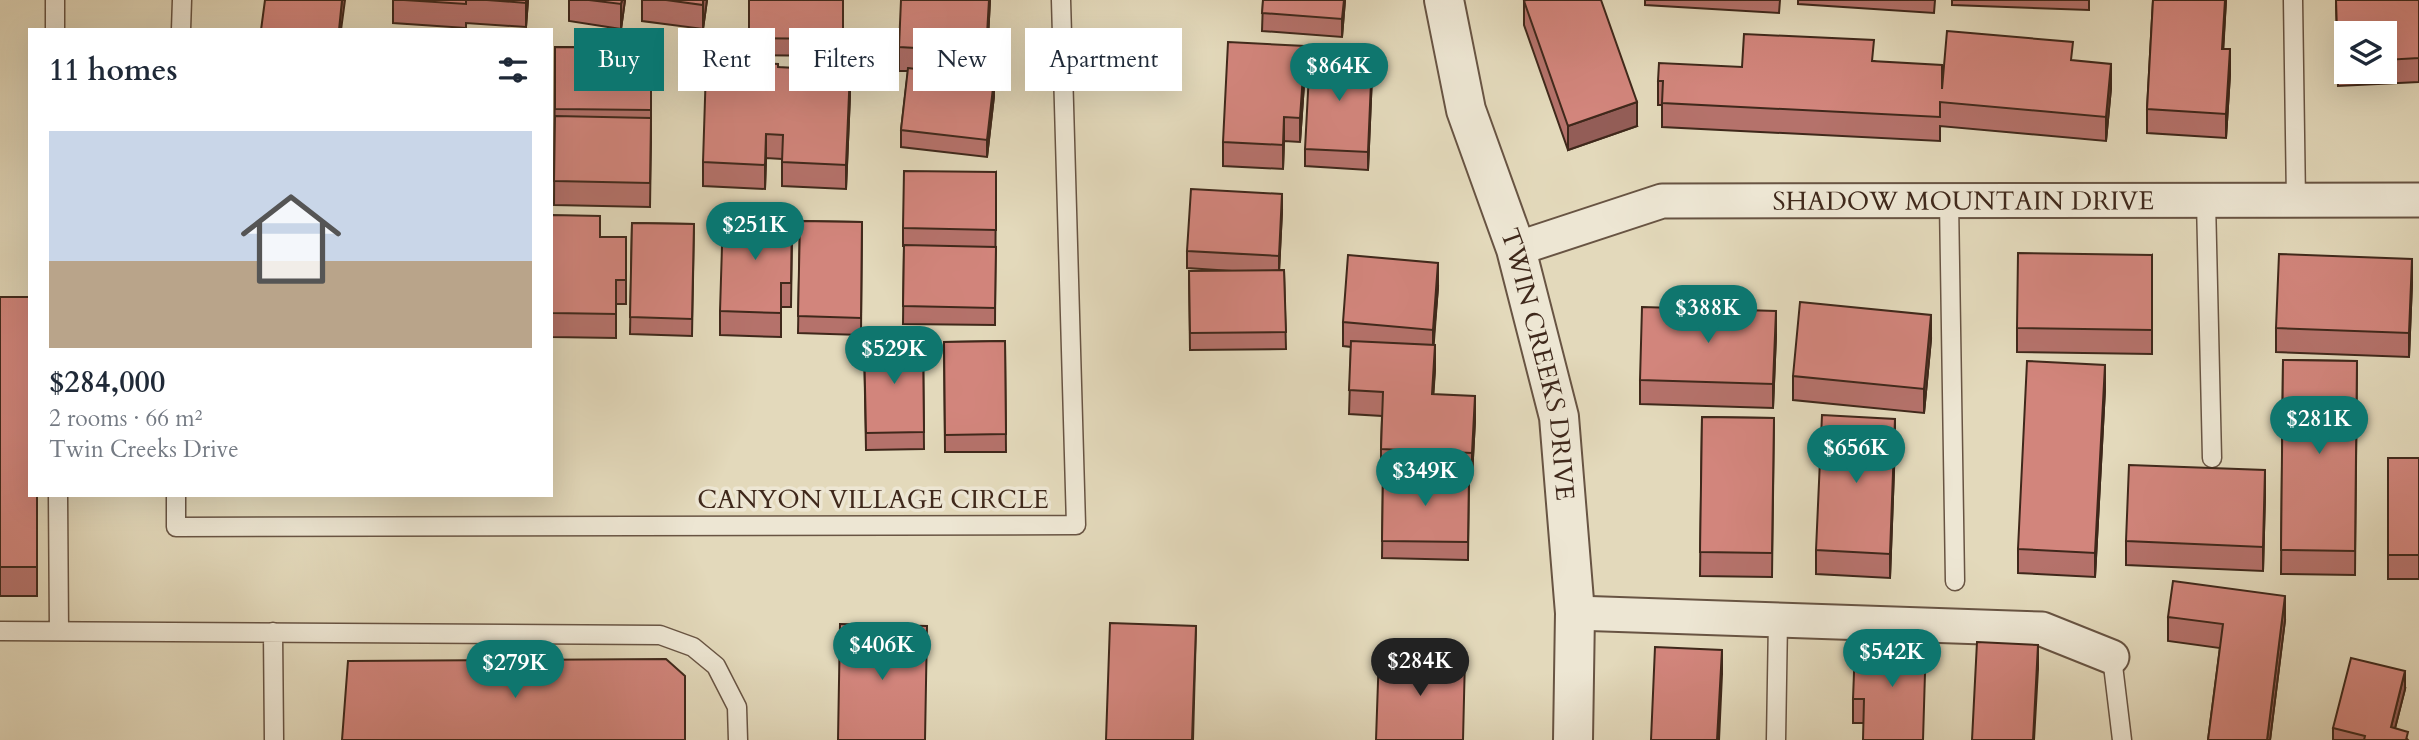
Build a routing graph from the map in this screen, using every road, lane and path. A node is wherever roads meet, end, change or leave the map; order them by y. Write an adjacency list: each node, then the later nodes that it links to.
1 (55, 0): 6 (lane)
2 (182, 0): 7 (lane)
3 (1061, 0): 15 (lane, CANYON VILLAGE CIRCLE)
4 (1444, 0): 12 (street, TWIN CREEKS DRIVE)
5 (2293, 0): 10 (lane)
6 (55, 28)
7 (181, 28)
8 (1949, 201): 9 (street, SHADOW MOUNTAIN DRIVE); 12 (street, SHADOW MOUNTAIN DRIVE); 16 (lane)
9 (2206, 201): 10 (street, SHADOW MOUNTAIN DRIVE); 13 (lane)
10 (2296, 201): 11 (street, SHADOW MOUNTAIN DRIVE)
11 (2419, 201)
12 (1516, 249): 17 (street, TWIN CREEKS DRIVE)
13 (2212, 458)
14 (58, 497): 20 (lane)
15 (176, 497)
16 (1955, 580)
17 (1575, 613): 18 (street); 25 (street, TWIN CREEKS DRIVE)
18 (1778, 620): 22 (street); 26 (lane)
19 (0, 631): 20 (lane)
20 (59, 631): 21 (lane)
21 (274, 632): 23 (lane); 24 (lane)
22 (2112, 657): 27 (lane)
23 (274, 740)
24 (738, 740)
25 (1573, 740)
26 (1776, 740)
27 (2122, 740)

